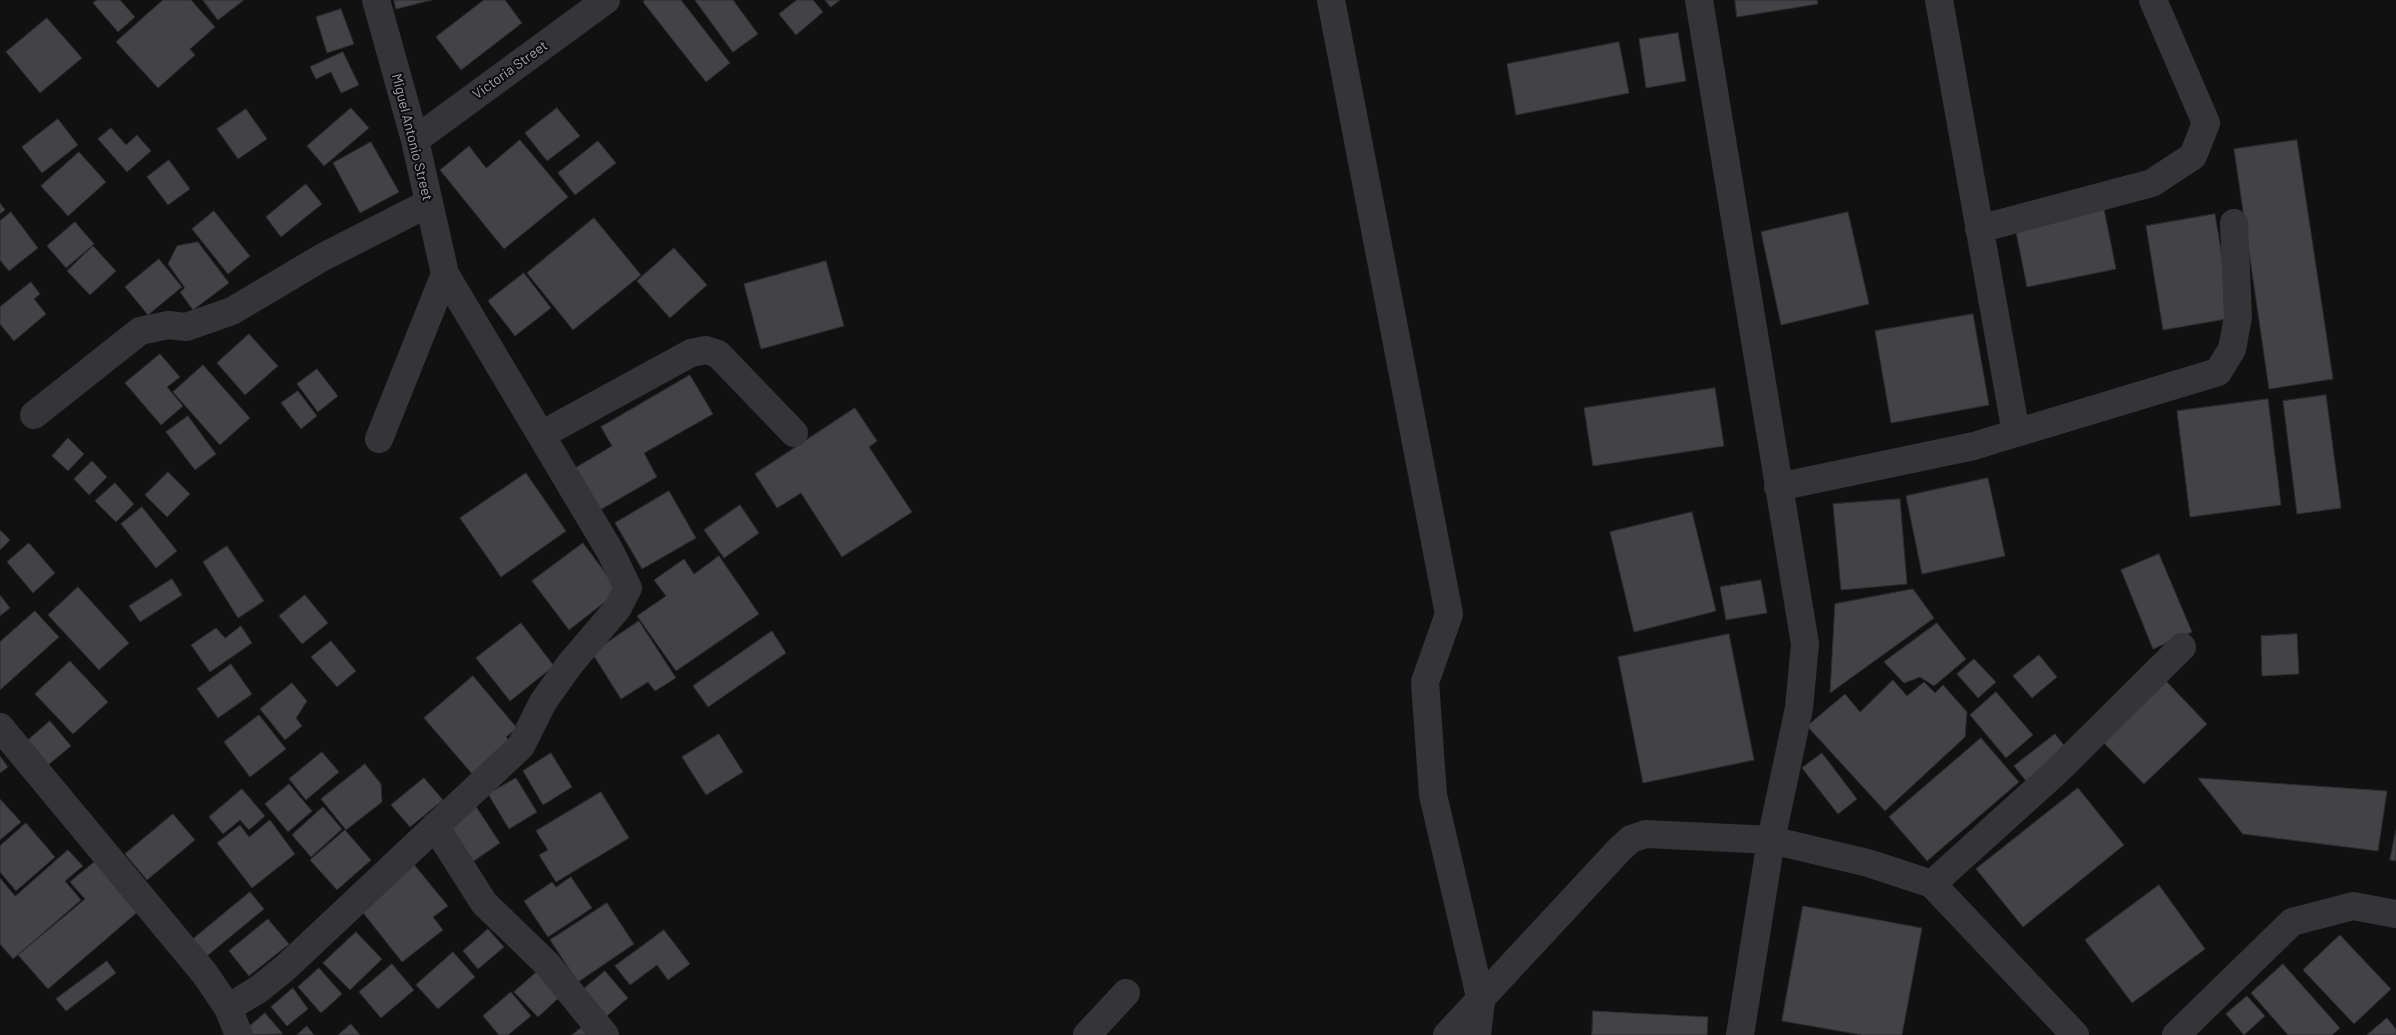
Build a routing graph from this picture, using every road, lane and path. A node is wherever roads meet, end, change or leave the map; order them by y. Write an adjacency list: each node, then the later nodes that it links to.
1 (376, 0): 7 (street, Miguel Antonio Street)
2 (606, 0): 7 (street, Victoria Street)
3 (1331, 0): 25 (street)
4 (1699, 0): 17 (street)
5 (1939, 0): 10 (street)
6 (2153, 0): 10 (street)
7 (414, 140): 8 (street, Miguel Antonio Street)
8 (429, 203): 11 (street, Miguel Antonio Street); 12 (street)
9 (2234, 223): 14 (street)
10 (1979, 229): 14 (street)
11 (445, 274): 15 (street, Miguel Antonio Street); 16 (street)
12 (34, 415)
13 (794, 433): 15 (street)
14 (2016, 433): 17 (street)
15 (541, 435): 20 (street, Miguel Antonio Street)
16 (379, 439)
17 (1778, 487): 21 (street)
18 (2182, 647): 22 (street)
19 (0, 727): 26 (street)
20 (435, 826): 26 (street); 28 (street)
21 (1771, 840): 22 (street); 25 (street); 32 (street)
22 (1932, 884): 33 (street)
23 (2396, 914): 34 (street)
24 (1126, 993): 29 (street)
25 (1481, 1000): 30 (street); 31 (street)
26 (228, 1008): 27 (street)
27 (239, 1035)
28 (605, 1035)
29 (1087, 1035)
30 (1447, 1035)
31 (1477, 1035)
32 (1740, 1035)
33 (2075, 1035)
34 (2176, 1035)

